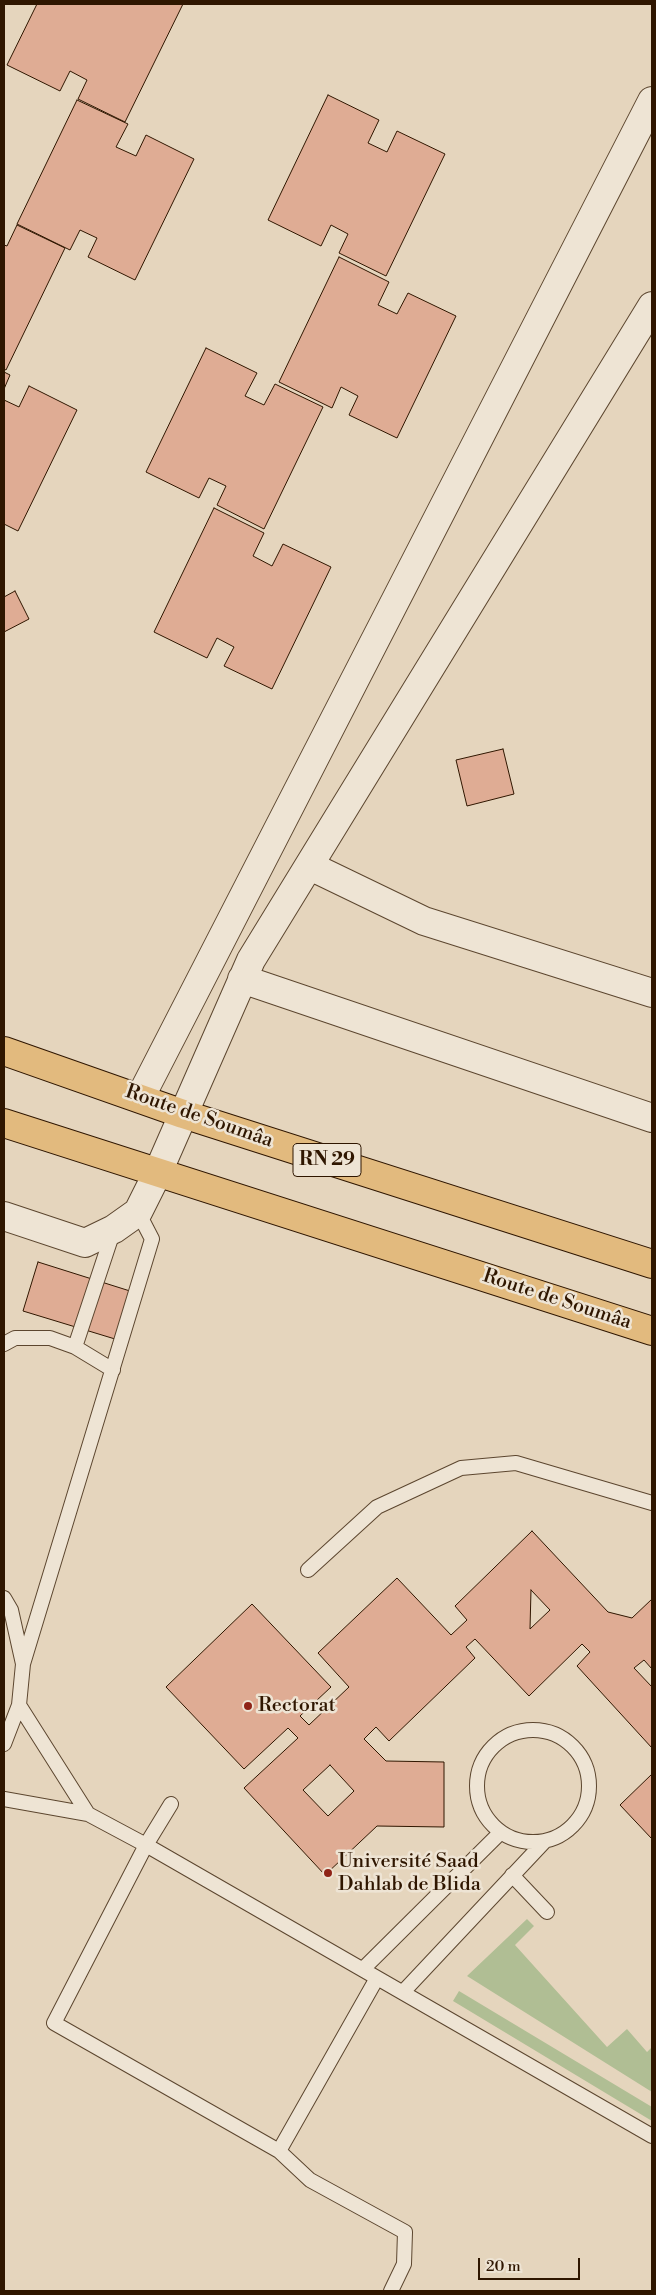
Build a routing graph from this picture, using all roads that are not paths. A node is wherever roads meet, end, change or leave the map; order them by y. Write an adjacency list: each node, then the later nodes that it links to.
1 (652, 101): 7 (street)
2 (652, 306): 3 (street)
3 (310, 866): 4 (street); 5 (street)
4 (242, 979): 8 (street); 9 (street)
5 (652, 993)
6 (4, 1051): 7 (highway, Route de Soumâa / RN 29)
7 (140, 1098): 8 (highway, Route de Soumâa / RN 29)
8 (183, 1114): 11 (street); 15 (highway, Route de Soumâa / RN 29)
9 (652, 1118)
10 (4, 1123): 11 (highway, Route de Soumâa)
11 (158, 1172): 12 (street); 16 (highway, Route de Soumâa)
12 (138, 1212): 14 (street); 19 (lane)
13 (4, 1216): 14 (street)
14 (114, 1229): 18 (lane)
15 (652, 1264)
16 (652, 1331)
17 (4, 1344): 18 (lane)
18 (75, 1347): 19 (lane)
19 (113, 1370): 23 (lane)
20 (652, 1503): 21 (lane)
21 (308, 1570)
22 (4, 1598): 23 (lane)
23 (22, 1664): 24 (lane)
24 (19, 1706): 25 (lane); 28 (lane)
25 (4, 1744)
26 (4, 1799): 28 (lane)
27 (171, 1804): 31 (lane)
28 (88, 1814): 31 (lane)
29 (501, 1832): 30 (lane); 30 (lane); 34 (lane)
30 (544, 1842): 32 (lane)
31 (146, 1845): 34 (lane); 38 (lane)
32 (512, 1875): 33 (lane); 36 (lane)
33 (547, 1912)
34 (363, 1969): 35 (lane)
35 (377, 1978): 36 (lane); 38 (lane)
36 (402, 1992): 37 (lane)
37 (652, 2136)
38 (279, 2151): 39 (lane)
39 (391, 2291)

